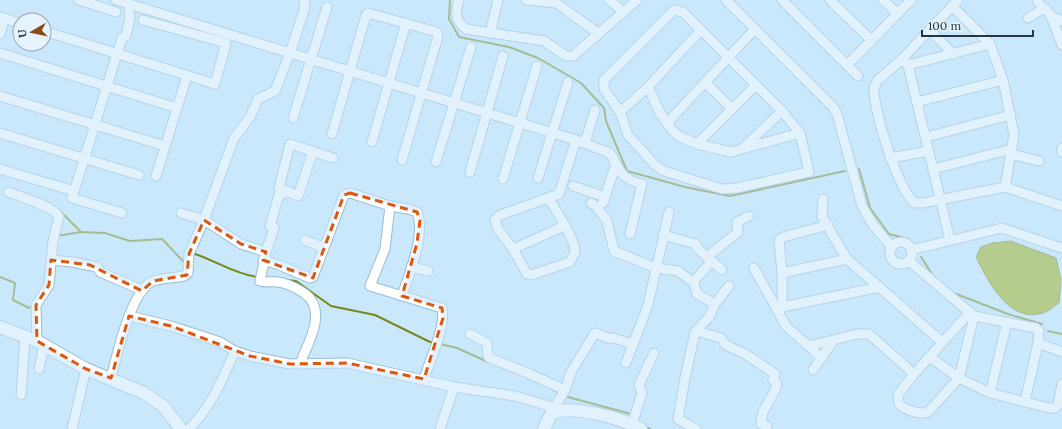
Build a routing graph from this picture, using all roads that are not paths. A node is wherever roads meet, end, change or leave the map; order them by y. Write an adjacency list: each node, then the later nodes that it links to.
1 (79, 0): 21 (street)
2 (116, 0): 19 (street)
3 (304, 0): 43 (street)
4 (459, 0): 34 (street)
5 (498, 0): 34 (street)
6 (526, 0): 14 (street)
7 (608, 0): 22 (street)
8 (637, 0): 22 (street)
9 (726, 0): 31 (street)
10 (830, 0): 38 (street)
11 (882, 0): 23 (street)
12 (911, 0): 23 (street)
13 (1036, 0): 20 (street)
14 (555, 2): 35 (street)
15 (787, 2): 50 (street)
16 (955, 3): 33 (street); 39 (street)
17 (145, 4): 19 (street); 43 (street)
18 (327, 7): 48 (street)
19 (129, 8): 44 (street)
20 (1043, 9): 24 (street); 26 (street)
21 (116, 12)
22 (624, 12): 35 (street)
23 (898, 14): 38 (street)
24 (1051, 16): 29 (street); 40 (street)
25 (2, 18): 28 (street); 36 (street)
26 (1028, 18)
27 (143, 20): 53 (street)
28 (12, 21)
29 (1062, 21)
30 (406, 23): 52 (street); 58 (street); 62 (street)
31 (755, 29): 47 (street); 129 (street)
32 (701, 30): 47 (street); 61 (street); 71 (street)
33 (930, 30): 45 (street); 49 (street)
34 (490, 33): 35 (street)
35 (598, 33)
36 (0, 34)
37 (52, 34): 44 (street)
38 (871, 40): 50 (street)
39 (990, 44): 45 (street); 55 (street)
40 (1062, 45)
41 (471, 47): 65 (street)
42 (0, 53): 60 (street)
43 (290, 53): 48 (street); 122 (street)
44 (117, 54): 53 (street); 60 (street)
45 (953, 54): 49 (street)
46 (503, 56): 70 (street)
47 (728, 57): 57 (street); 59 (street)
48 (310, 59): 52 (street); 73 (street)
49 (905, 62): 64 (street); 95 (street)
50 (847, 65): 54 (street)
51 (537, 66): 74 (street)
52 (349, 71): 58 (street); 80 (street)
53 (187, 76): 66 (street)
54 (858, 76)
55 (1003, 80): 64 (street); 72 (street)
56 (568, 82): 78 (street)
57 (705, 82): 67 (street); 75 (street)
58 (389, 83): 62 (street); 83 (street)
59 (756, 85): 67 (street); 69 (street)
60 (107, 86): 66 (street); 76 (street)
61 (648, 87): 71 (street); 75 (street)
62 (422, 93): 65 (street); 96 (street)
63 (0, 96): 76 (street)
64 (917, 102): 81 (street)
65 (454, 103): 70 (street); 98 (street)
66 (177, 108): 86 (street)
67 (732, 109): 85 (street)
68 (595, 110): 84 (street)
69 (782, 111): 79 (street); 87 (street)
70 (486, 112): 74 (street); 102 (street)
71 (620, 112): 79 (street)
72 (1011, 115): 81 (street); 91 (street)
73 (293, 118)
74 (519, 122): 78 (street); 106 (street)
75 (667, 123): 85 (street)
76 (95, 125): 86 (street); 93 (street)
77 (0, 133): 93 (street)
78 (552, 133): 82 (street); 105 (street)
79 (800, 133): 87 (street)
80 (332, 134)
81 (926, 137): 90 (street)
82 (576, 140): 84 (street); 112 (street)
83 (372, 142)
84 (585, 143): 99 (street)
85 (697, 144): 87 (street)
86 (165, 146): 104 (street)
87 (742, 148)
88 (1062, 148): 92 (street)
89 (313, 151): 94 (street); 111 (street); 111 (street)
90 (929, 151): 95 (street); 101 (street)
91 (1012, 151): 97 (street); 101 (street); 108 (street)
92 (1062, 152)
93 (84, 158): 103 (street); 109 (street)
94 (333, 158)
95 (890, 158): 114 (street)
96 (402, 160)
97 (1039, 161)
98 (436, 162)
99 (616, 164): 107 (street); 125 (street)
100 (0, 169): 109 (street)
101 (933, 169): 114 (street)
102 (470, 172)
103 (139, 175)
104 (156, 176)
105 (538, 178)
106 (503, 179)
107 (572, 186)
108 (1005, 188): 114 (street); 117 (street)
109 (74, 191): 119 (street)
110 (8, 192): 137 (street)
111 (289, 192): 134 (street)
112 (549, 198): 124 (street); 132 (street)
113 (823, 199): 123 (street)
114 (940, 200): 128 (street)
115 (591, 203): 140 (street)
116 (390, 206): 130 (street); 139 (street); 149 (street)
117 (1062, 206)
118 (669, 212): 126 (street)
119 (122, 213)
120 (181, 213): 122 (street)
121 (749, 216): 135 (street)
122 (204, 220): 134 (street); 148 (street)
123 (828, 225): 136 (street); 144 (street)
124 (564, 226): 132 (street); 132 (street)
125 (630, 234)
126 (663, 235): 135 (street); 140 (street)
127 (305, 240): 130 (street)
128 (950, 240): 131 (street); 133 (street)
129 (892, 247): 133 (street); 138 (street)
130 (324, 248): 134 (street)
131 (1062, 248)
132 (513, 249)
133 (911, 250): 138 (street)
134 (265, 256): 170 (street)
135 (709, 259): 142 (street); 145 (street)
136 (847, 259): 144 (street); 147 (street)
137 (51, 260): 148 (street); 161 (street)
138 (908, 261): 152 (street)
139 (411, 267): 143 (street); 149 (street)
140 (656, 268): 145 (street); 163 (street)
141 (754, 268): 151 (street)
142 (722, 270)
143 (428, 271)
144 (782, 273): 151 (street)
145 (693, 282): 150 (street)
146 (730, 286): 150 (street)
147 (880, 287): 151 (street); 160 (street)
148 (142, 290): 153 (street)
149 (402, 296): 178 (street)
150 (715, 304): 156 (street)
151 (780, 309): 164 (street)
152 (971, 314): 154 (street); 160 (street); 177 (street)
153 (128, 316): 165 (street); 176 (street)
154 (1007, 322): 162 (street); 182 (street)
155 (0, 327): 158 (street)
156 (696, 331): 187 (street); 193 (street)
157 (470, 334): 181 (street)
158 (25, 337): 161 (street); 183 (street)
159 (833, 340): 164 (street); 169 (street); 175 (street)
160 (942, 342): 168 (street)
161 (41, 343): 172 (street); 173 (street)
162 (1038, 343): 166 (street); 184 (street)
163 (633, 344): 171 (street); 181 (street)
164 (810, 346): 169 (street)
165 (235, 351): 170 (street); 190 (street)
166 (1062, 352)
167 (654, 353): 186 (street)
168 (930, 357): 175 (street); 177 (street)
169 (822, 358): 174 (street)
170 (300, 363): 178 (street)
171 (626, 363)
172 (39, 369)
173 (86, 369): 176 (street); 188 (street)
174 (813, 370)
175 (914, 374): 177 (street)
176 (111, 378): 189 (street)
177 (959, 378): 182 (street)
178 (424, 379): 180 (street)
179 (1062, 384): 184 (street)
180 (454, 387): 185 (street); 191 (street)
181 (563, 393): 185 (street)
182 (990, 393): 184 (street)
183 (21, 395)
184 (1025, 402)
185 (555, 410): 186 (street); 192 (street)
186 (636, 421)
187 (691, 428)
188 (72, 429)
189 (181, 429)
190 (189, 429)
191 (440, 429)
192 (544, 429)
193 (766, 429)

